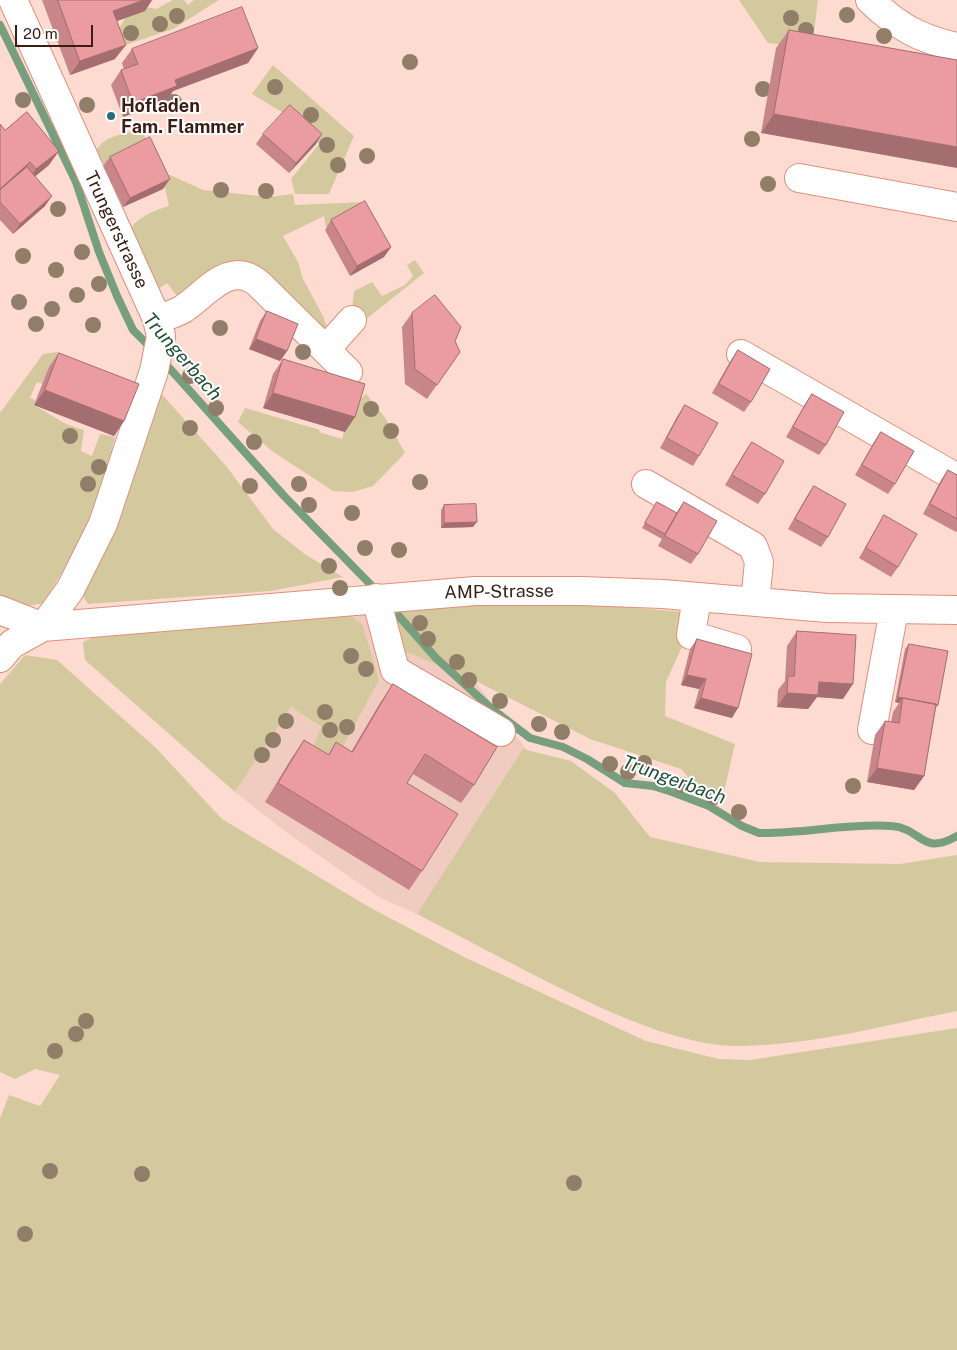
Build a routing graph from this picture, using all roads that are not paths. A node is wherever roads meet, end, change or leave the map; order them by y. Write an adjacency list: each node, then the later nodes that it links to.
1 (13, 0): 7 (street, Trungerstrasse)
2 (870, 0): 3 (street)
3 (957, 47)
4 (799, 178): 5 (street)
5 (957, 207)
6 (352, 320): 8 (street)
7 (159, 327): 8 (street); 19 (street)
8 (326, 349): 10 (street)
9 (741, 354): 11 (street)
10 (348, 372)
11 (957, 478)
12 (646, 484): 15 (street)
13 (697, 597): 14 (street, AMP-Strasse); 15 (street, AMP-Strasse); 20 (street)
14 (376, 598): 19 (street, AMP-Strasse); 23 (street)
15 (755, 602): 17 (street, AMP-Strasse)
16 (0, 610): 19 (street, AMP-Strasse)
17 (894, 610): 18 (street, AMP-Strasse); 22 (street)
18 (957, 610)
19 (43, 627): 21 (street, AMP-Strasse)
20 (737, 649)
21 (0, 658)
22 (872, 730)
23 (501, 732)

